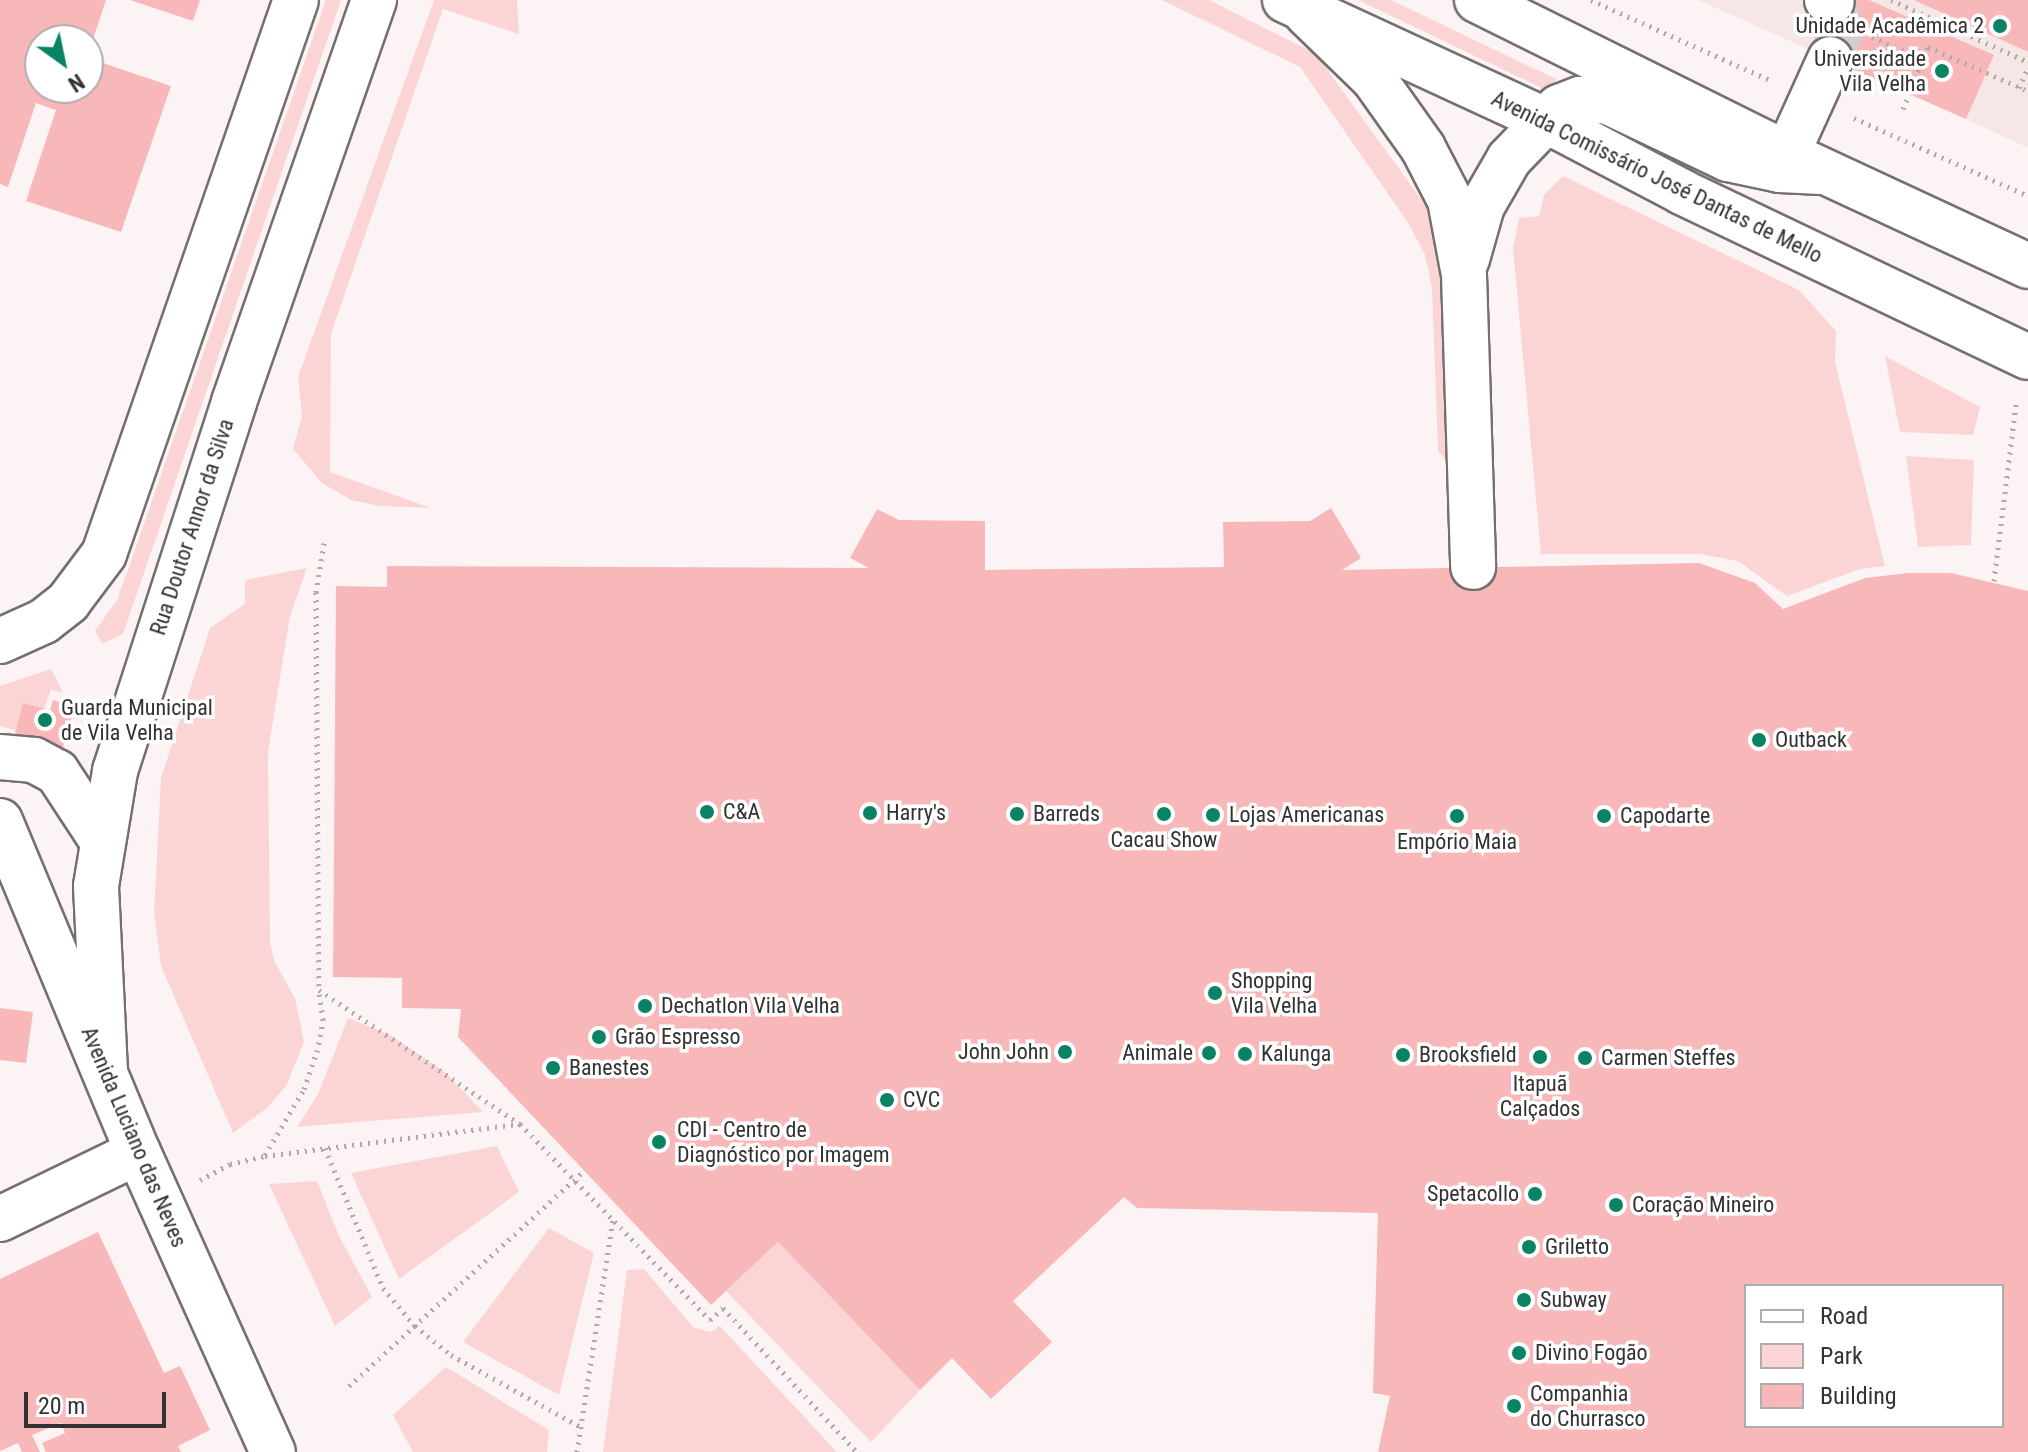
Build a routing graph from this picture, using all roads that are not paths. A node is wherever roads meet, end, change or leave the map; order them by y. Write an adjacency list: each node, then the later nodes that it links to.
1 (296, 0): 12 (main road)
2 (374, 0): 15 (main road, Rua Doutor Annor da Silva)
3 (1477, 0): 7 (main road)
4 (1290, 2): 6 (main road, Avenida Comissário José Dantas de Mello); 9 (main road)
5 (1830, 59): 7 (main road)
6 (1547, 121): 7 (main road); 9 (main road); 10 (main road, Avenida Comissário José Dantas de Mello)
7 (1805, 163): 8 (main road)
8 (2028, 266)
9 (1464, 275): 11 (main road)
10 (2028, 357)
11 (1473, 567)
12 (0, 641)
13 (0, 757): 15 (main road)
14 (0, 821): 16 (main road, Avenida Luciano das Neves)
15 (101, 839): 16 (main road, Rua Doutor Annor da Silva)
16 (105, 1071): 17 (main road, Avenida Luciano das Neves)
17 (138, 1152): 18 (main road); 19 (main road, Avenida Luciano das Neves)
18 (0, 1219)
19 (274, 1443)

